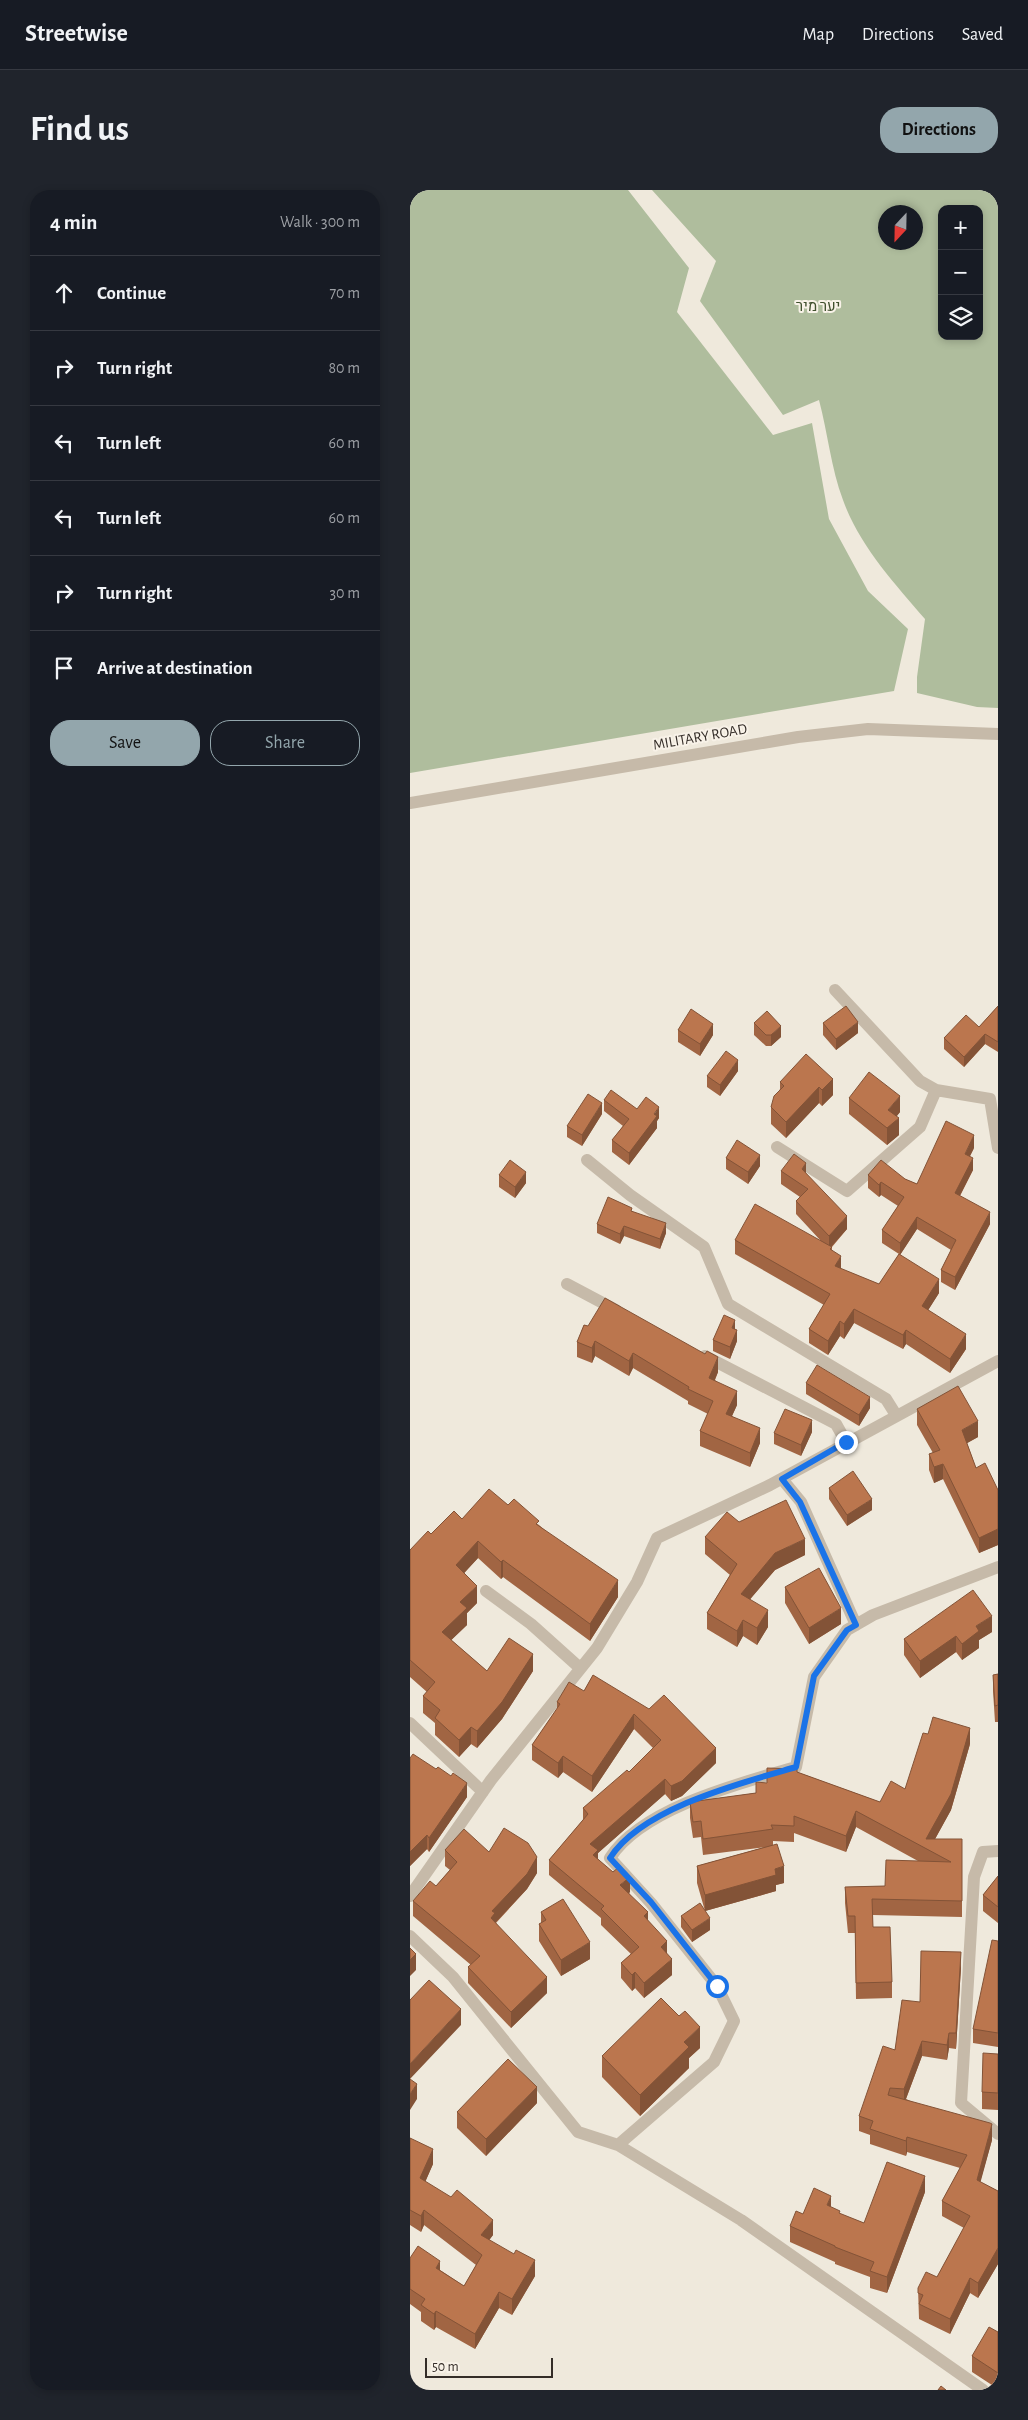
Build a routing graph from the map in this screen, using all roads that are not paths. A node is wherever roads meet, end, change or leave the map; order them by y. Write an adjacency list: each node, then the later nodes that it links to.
1 (998, 734): 2 (street, MILITARY ROAD)
2 (410, 803)
3 (835, 990): 4 (street)
4 (936, 1090): 5 (street); 6 (street)
5 (777, 1147)
6 (998, 1148)
7 (587, 1160): 14 (street)
8 (568, 1284): 9 (street)
9 (628, 1316)
10 (697, 1352): 15 (street)
11 (998, 1353): 13 (street)
12 (998, 1361): 13 (street)
13 (984, 1369): 14 (street)
14 (896, 1415): 15 (street)
15 (846, 1442): 16 (street)
16 (782, 1479): 19 (street); 20 (street)
17 (998, 1567): 19 (street)
18 (486, 1591): 20 (street)
19 (856, 1625): 27 (street)
20 (580, 1668): 22 (street)
21 (410, 1723): 22 (street)
22 (483, 1792): 24 (street)
23 (998, 1852): 26 (street)
24 (410, 1896)
25 (410, 1936): 27 (street)
26 (998, 2134)
27 (618, 2146): 28 (street)
28 (983, 2390)

